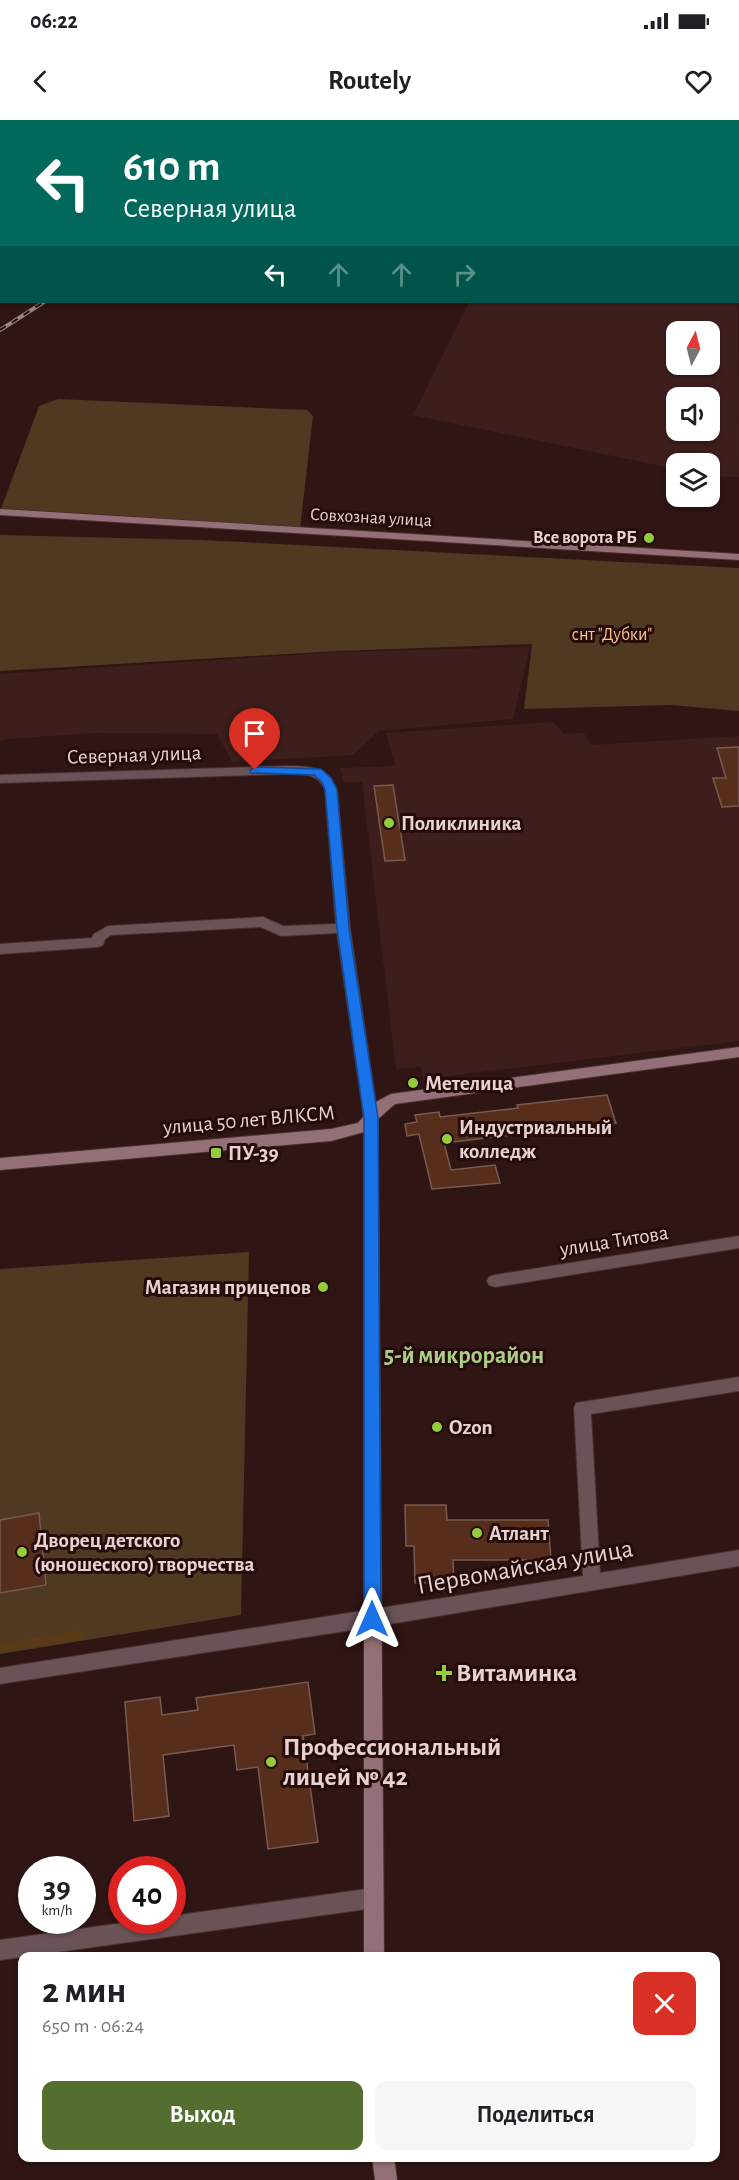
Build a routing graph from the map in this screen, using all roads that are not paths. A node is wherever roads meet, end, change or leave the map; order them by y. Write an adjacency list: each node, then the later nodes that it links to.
1 (0, 512): 2 (street, Совхозная улица)
2 (739, 557)
3 (0, 779): 4 (street, Северная улица)
4 (343, 928): 5 (street); 7 (street)
5 (0, 949)
6 (739, 1052): 7 (street, улица 50 лет ВЛКСМ)
7 (371, 1118): 8 (street, улица 50 лет ВЛКСМ); 14 (street)
8 (0, 1164)
9 (739, 1242): 10 (street, улица Титова)
10 (495, 1281)
11 (739, 1384): 13 (street)
12 (739, 1558): 13 (street, Первомайская улица)
13 (592, 1581): 14 (street, Первомайская улица)
14 (372, 1619): 15 (street, Первомайская улица); 16 (street)
15 (0, 1676)
16 (374, 1898): 17 (street); 18 (street)
17 (0, 1950)
18 (374, 1952)
19 (384, 2162): 20 (street)
20 (386, 2180)

